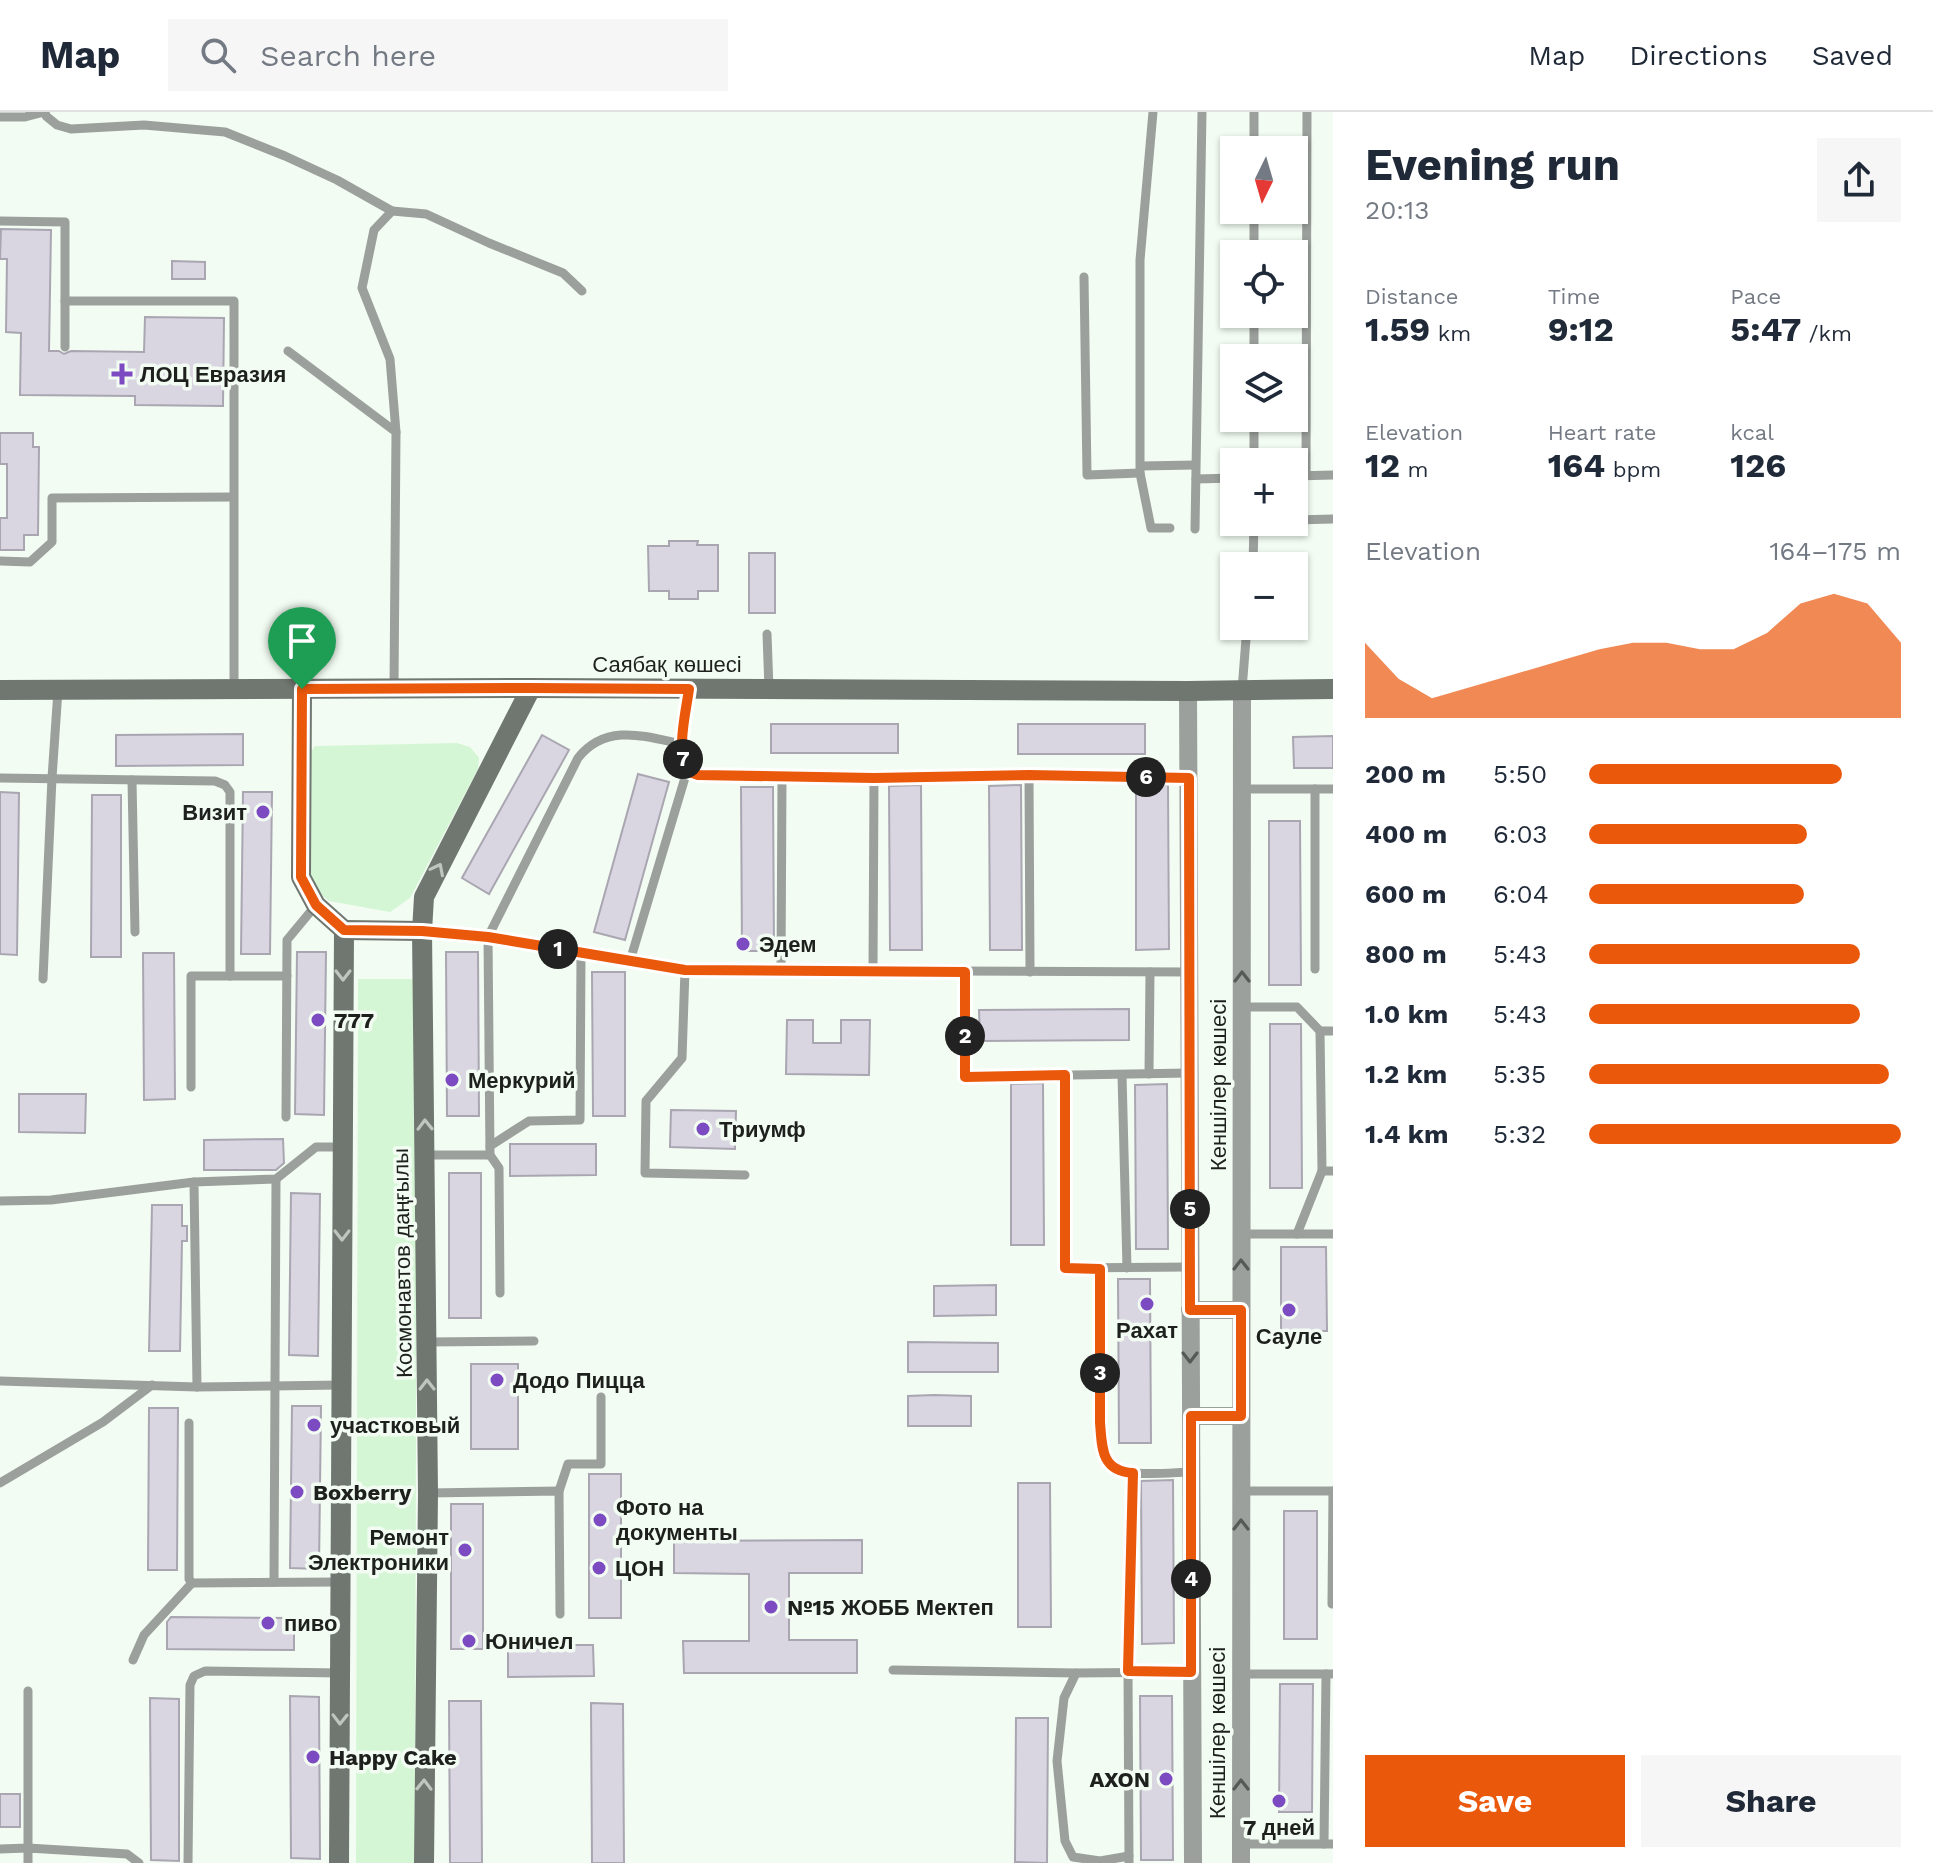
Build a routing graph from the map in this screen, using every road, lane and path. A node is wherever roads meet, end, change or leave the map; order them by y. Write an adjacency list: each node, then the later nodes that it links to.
1 (44, 112): 6 (lane); 8 (lane)
2 (1153, 112): 18 (lane)
3 (1202, 112): 17 (lane)
4 (1254, 112): 7 (lane)
5 (1307, 112): 16 (lane)
6 (0, 117)
7 (1254, 136)
8 (392, 211): 11 (lane); 15 (lane)
9 (0, 221): 12 (lane)
10 (1084, 277): 18 (lane)
11 (582, 291)
12 (65, 301): 13 (lane); 23 (lane)
13 (65, 347)
14 (288, 351): 15 (lane)
15 (396, 432): 31 (lane)
16 (1306, 448)
17 (1195, 465): 18 (lane); 22 (lane)
18 (1140, 470): 26 (lane)
19 (1333, 475): 20 (lane)
20 (1308, 476)
21 (1220, 478): 22 (lane)
22 (1196, 479): 27 (lane)
23 (233, 497): 28 (lane); 39 (lane)
24 (1333, 519): 25 (lane)
25 (1308, 520)
26 (1170, 528)
27 (1195, 529)
28 (0, 561)
29 (767, 634): 35 (lane)
30 (1246, 640): 40 (lane)
31 (394, 688): 32 (street, Саябақ көшесі); 33 (street, Саябақ көшесі)
32 (531, 688): 34 (street, Саябақ көшесі); 56 (street, Космонавтов даңғылы, one-way to 32)
33 (302, 689): 39 (street, Саябақ көшесі); 54 (street)
34 (689, 689): 35 (street, Саябақ көшесі); 42 (lane)
35 (769, 689): 41 (street, Саябақ көшесі)
36 (1333, 689): 40 (street, Саябақ көшесі)
37 (0, 690): 38 (street, Саябақ көшесі)
38 (58, 690): 39 (street, Саябақ көшесі); 47 (lane)
39 (234, 690)
40 (1242, 690): 41 (street, Саябақ көшесі); 51 (street, Кеншілер көшесі)
41 (1188, 691): 49 (street, Кеншілер көшесі)
42 (682, 744): 43 (lane); 58 (lane)
43 (687, 771): 45 (lane); 60 (lane)
44 (1029, 775): 48 (lane); 49 (lane); 66 (lane)
45 (782, 777): 48 (lane); 63 (lane)
46 (0, 778): 47 (lane)
47 (52, 778): 50 (lane); 71 (lane)
48 (874, 778): 64 (lane)
49 (1189, 778): 68 (street, Кеншілер көшесі)
50 (132, 780): 57 (lane); 69 (lane)
51 (1242, 789): 52 (lane); 72 (street, Кеншілер көшесі, one-way to 51)
52 (1315, 789): 53 (lane); 61 (lane)
53 (1333, 789)
54 (316, 905): 55 (street); 70 (lane)
55 (344, 930): 56 (street); 81 (street, one-way to 81)
56 (422, 931): 58 (lane); 83 (street, Космонавтов даңғылы, one-way to 56)
57 (135, 932)
58 (488, 937): 59 (lane); 82 (lane)
59 (581, 953): 60 (lane); 82 (lane)
60 (630, 961): 62 (lane)
61 (1315, 969)
62 (685, 970): 63 (lane); 85 (lane)
63 (781, 971): 64 (lane)
64 (873, 971): 65 (lane)
65 (965, 972): 66 (lane); 77 (lane)
66 (1030, 972): 67 (lane)
67 (1150, 972): 68 (lane); 76 (lane)
68 (1189, 972): 75 (street, Кеншілер көшесі)
69 (230, 976): 70 (lane); 79 (lane)
70 (287, 976): 80 (lane)
71 (43, 979)
72 (1242, 1007): 73 (lane); 89 (street, Кеншілер көшесі)
73 (1320, 1031): 74 (lane); 84 (lane)
74 (1333, 1031)
75 (1189, 1073): 76 (lane); 92 (street, Кеншілер көшесі)
76 (1149, 1074): 78 (lane)
77 (1065, 1075): 78 (lane); 94 (lane)
78 (1122, 1075): 93 (lane)
79 (191, 1087)
80 (286, 1117)
81 (343, 1147): 86 (lane); 102 (street, one-way to 102)
82 (490, 1150): 83 (lane); 95 (lane)
83 (425, 1155): 99 (street, Космонавтов даңғылы)
84 (1328, 1171): 90 (lane)
85 (745, 1175)
86 (276, 1179): 87 (lane); 103 (lane)
87 (194, 1182): 88 (lane); 104 (lane)
88 (0, 1201)
89 (1241, 1234): 90 (lane); 97 (street, Кеншілер көшесі, one-way to 89)
90 (1297, 1234): 91 (lane)
91 (1333, 1234)
92 (1190, 1267): 93 (lane); 96 (street, Кеншілер көшесі)
93 (1127, 1268): 94 (lane)
94 (1100, 1269): 110 (lane)
95 (500, 1293)
96 (1190, 1310): 97 (street); 106 (street, Кеншілер көшесі, one-way to 106)
97 (1241, 1310): 107 (street, Кеншілер көшесі)
98 (534, 1341): 99 (lane)
99 (427, 1342): 115 (street, Космонавтов даңғылы, one-way to 99)
100 (0, 1381): 101 (lane)
101 (152, 1385): 104 (lane); 111 (lane)
102 (342, 1385): 103 (lane); 117 (street)
103 (275, 1386): 104 (lane); 116 (lane)
104 (197, 1387)
105 (601, 1397): 112 (lane)
106 (1191, 1416): 107 (street); 109 (street, Кеншілер көшесі)
107 (1241, 1416): 113 (street, Кеншілер көшесі)
108 (189, 1423): 118 (lane)
109 (1191, 1472): 110 (lane); 124 (street, Кеншілер көшесі)
110 (1133, 1473): 123 (lane)
111 (0, 1483)
112 (559, 1491): 115 (lane); 120 (lane)
113 (1241, 1491): 114 (lane); 127 (street, Кеншілер көшесі, one-way to 113)
114 (1333, 1491): 119 (lane)
115 (428, 1493): 141 (street, Космонавтов даңғылы, one-way to 115)
116 (274, 1582): 117 (lane); 118 (lane)
117 (341, 1582): 125 (street)
118 (192, 1583): 121 (lane)
119 (1332, 1604)
120 (560, 1614)
121 (133, 1660)
122 (893, 1670): 126 (lane)
123 (1128, 1671): 124 (lane); 126 (lane); 135 (lane)
124 (1191, 1672): 142 (street, Кеншілер көшесі)
125 (341, 1673): 139 (lane); 140 (street, one-way to 140)
126 (1076, 1673): 135 (lane)
127 (1241, 1674): 128 (lane); 134 (street, Кеншілер көшесі, one-way to 127)
128 (1330, 1674): 130 (lane)
129 (28, 1691): 131 (lane)
130 (1329, 1844): 134 (lane)
131 (28, 1848): 132 (lane); 133 (lane); 136 (lane)
132 (0, 1849)
133 (74, 1850): 137 (lane); 138 (lane)
134 (1241, 1854)
135 (1129, 1859)
136 (28, 1863)
137 (74, 1863)
138 (139, 1863)
139 (188, 1863)
140 (339, 1863)
141 (424, 1863)
142 (1193, 1863)

